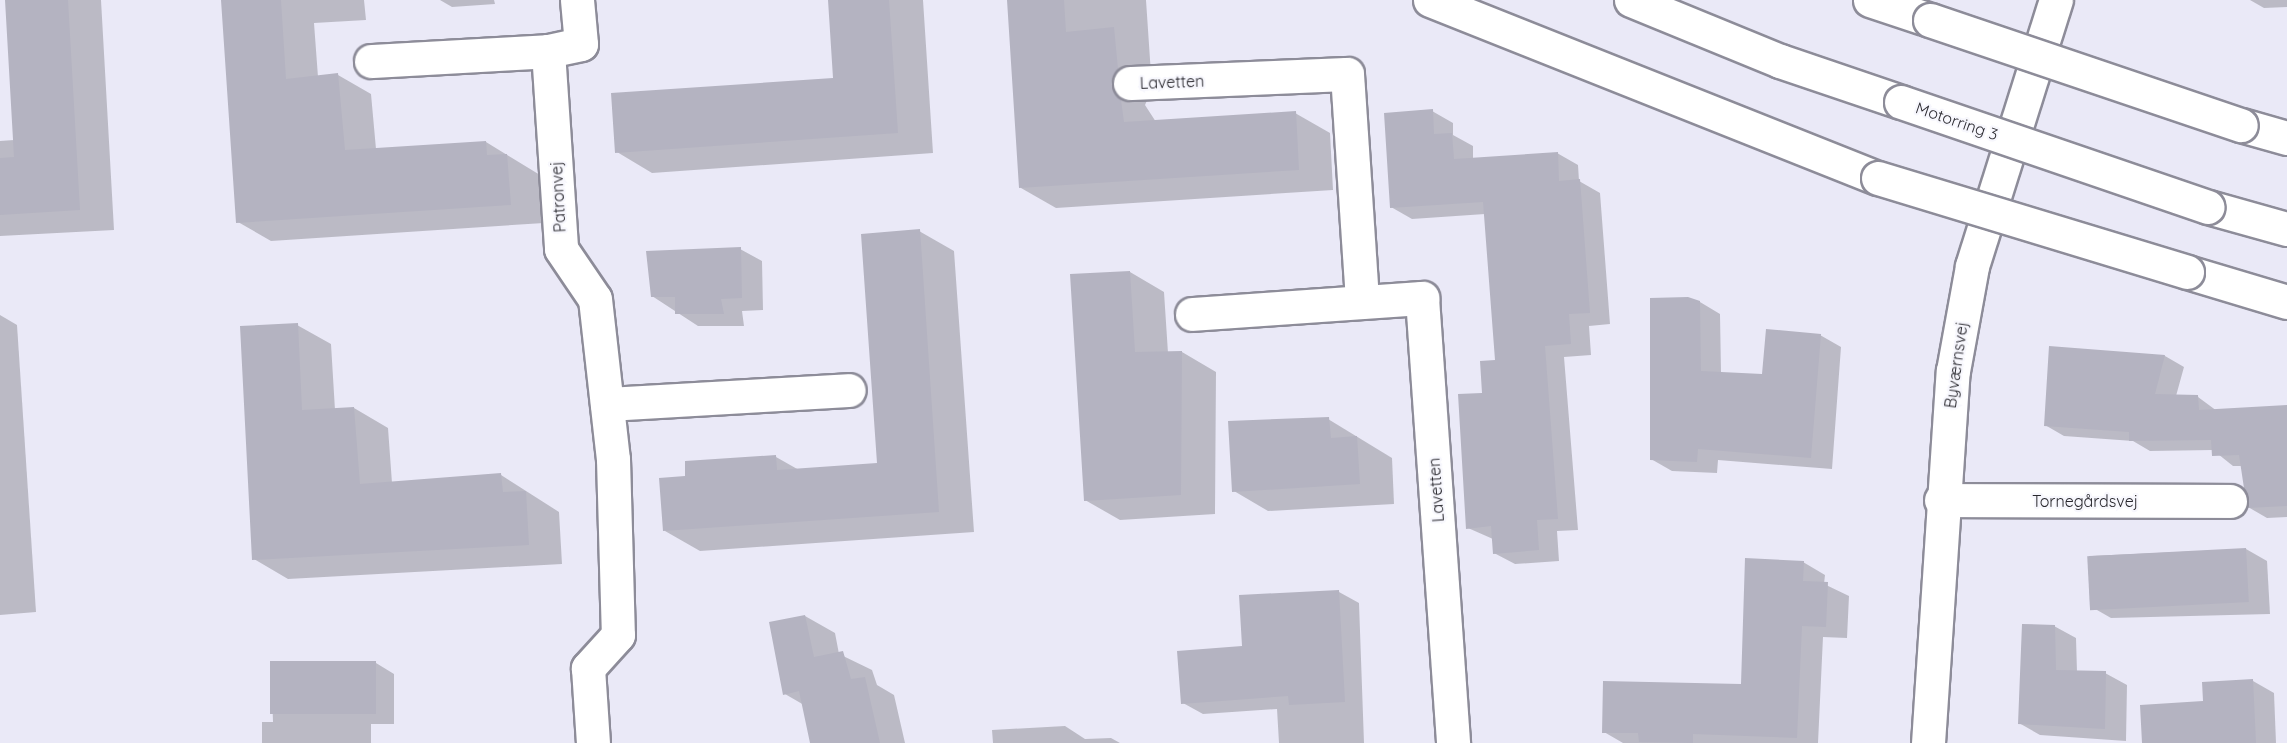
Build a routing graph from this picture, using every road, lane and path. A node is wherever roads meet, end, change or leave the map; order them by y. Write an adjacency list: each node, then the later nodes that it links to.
1 (577, 0): 6 (main road)
2 (1430, 0): 12 (main road, bridge)
3 (1631, 0): 10 (main road, Motorring 3, bridge)
4 (1870, 0): 9 (main road, bridge)
5 (2056, 0): 16 (main road, Byværnsvej)
6 (548, 51): 7 (main road); 15 (main road, Patronvej)
7 (371, 61)
8 (1130, 83): 11 (main road, Lavetten)
9 (2287, 138)
10 (2287, 229)
11 (1362, 302): 13 (main road, Lavetten); 19 (main road, Lavetten)
12 (2287, 302)
13 (1192, 314)
14 (849, 390): 15 (main road)
15 (607, 404): 18 (main road, Patronvej)
16 (1941, 500): 17 (main road, Tornegårdsvej); 20 (main road, Byværnsvej)
17 (2230, 501)
18 (593, 743)
19 (1453, 743)
20 (1928, 743)

